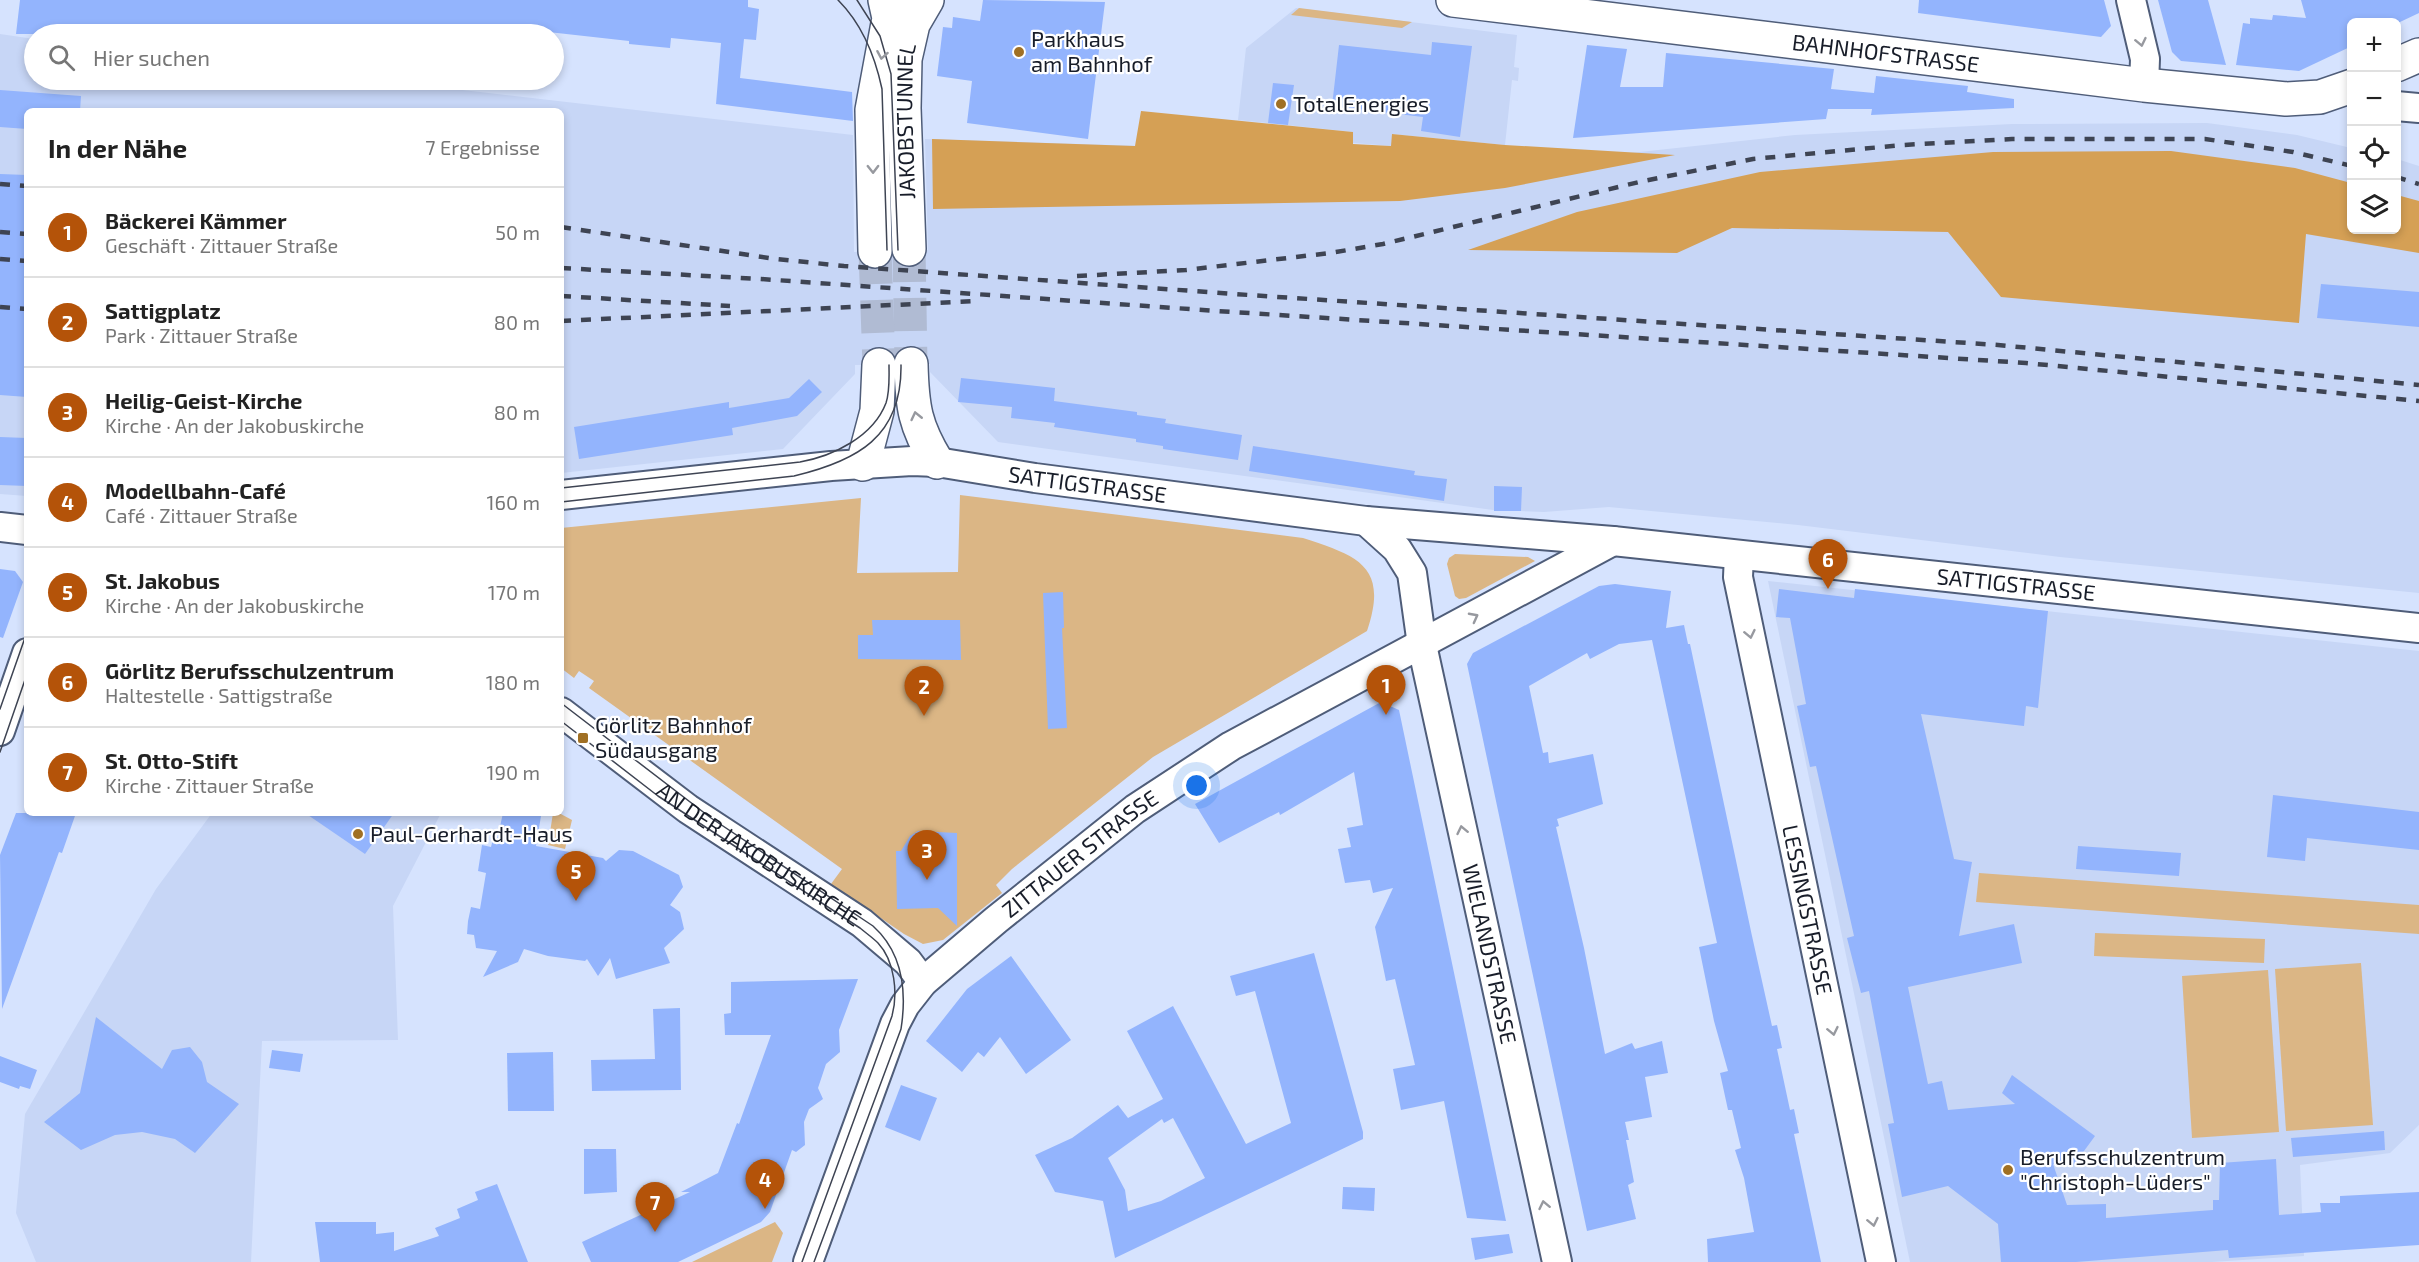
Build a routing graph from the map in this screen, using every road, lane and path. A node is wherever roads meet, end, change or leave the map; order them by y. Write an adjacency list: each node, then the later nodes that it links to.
1 (885, 0): 15 (main road, JAKOBSTUNNEL, one-way to 15)
2 (897, 0): 3 (main road)
3 (922, 0)
4 (927, 0): 14 (main road, JAKOBSTUNNEL)
5 (1453, 0): 7 (main road, BAHNHOFSTRASSE)
6 (2131, 0): 10 (street, one-way to 10)
7 (1508, 3): 10 (main road, BAHNHOFSTRASSE)
8 (2419, 55): 9 (main road)
9 (2401, 63)
10 (2144, 85): 11 (main road, BAHNHOFSTRASSE)
11 (2341, 93)
12 (2401, 106): 13 (street)
13 (2419, 108)
14 (909, 249)
15 (875, 250)
16 (911, 364): 18 (main road, one-way to 16)
17 (879, 365): 19 (main road)
18 (937, 462): 19 (street, SATTIGSTRASSE); 21 (street, SATTIGSTRASSE)
19 (863, 464): 20 (street, SATTIGSTRASSE)
20 (564, 495)
21 (1366, 521): 24 (street, SATTIGSTRASSE); 27 (street)
22 (0, 526): 23 (street)
23 (24, 530)
24 (1613, 542): 25 (street, SATTIGSTRASSE); 27 (street, one-way to 24)
25 (1739, 555): 26 (street, SATTIGSTRASSE); 34 (street, LESSINGSTRASSE, one-way to 34)
26 (2419, 628)
27 (1422, 645): 31 (street, ZITTAUER STRASSE); 33 (street, WIELANDSTRASSE, one-way to 27)
28 (24, 662): 30 (street)
29 (564, 714): 31 (street, AN DER JAKOBUSKIRCHE)
30 (0, 731)
31 (923, 982): 32 (street, ZITTAUER STRASSE)
32 (808, 1262)
33 (1557, 1262)
34 (1881, 1262)

